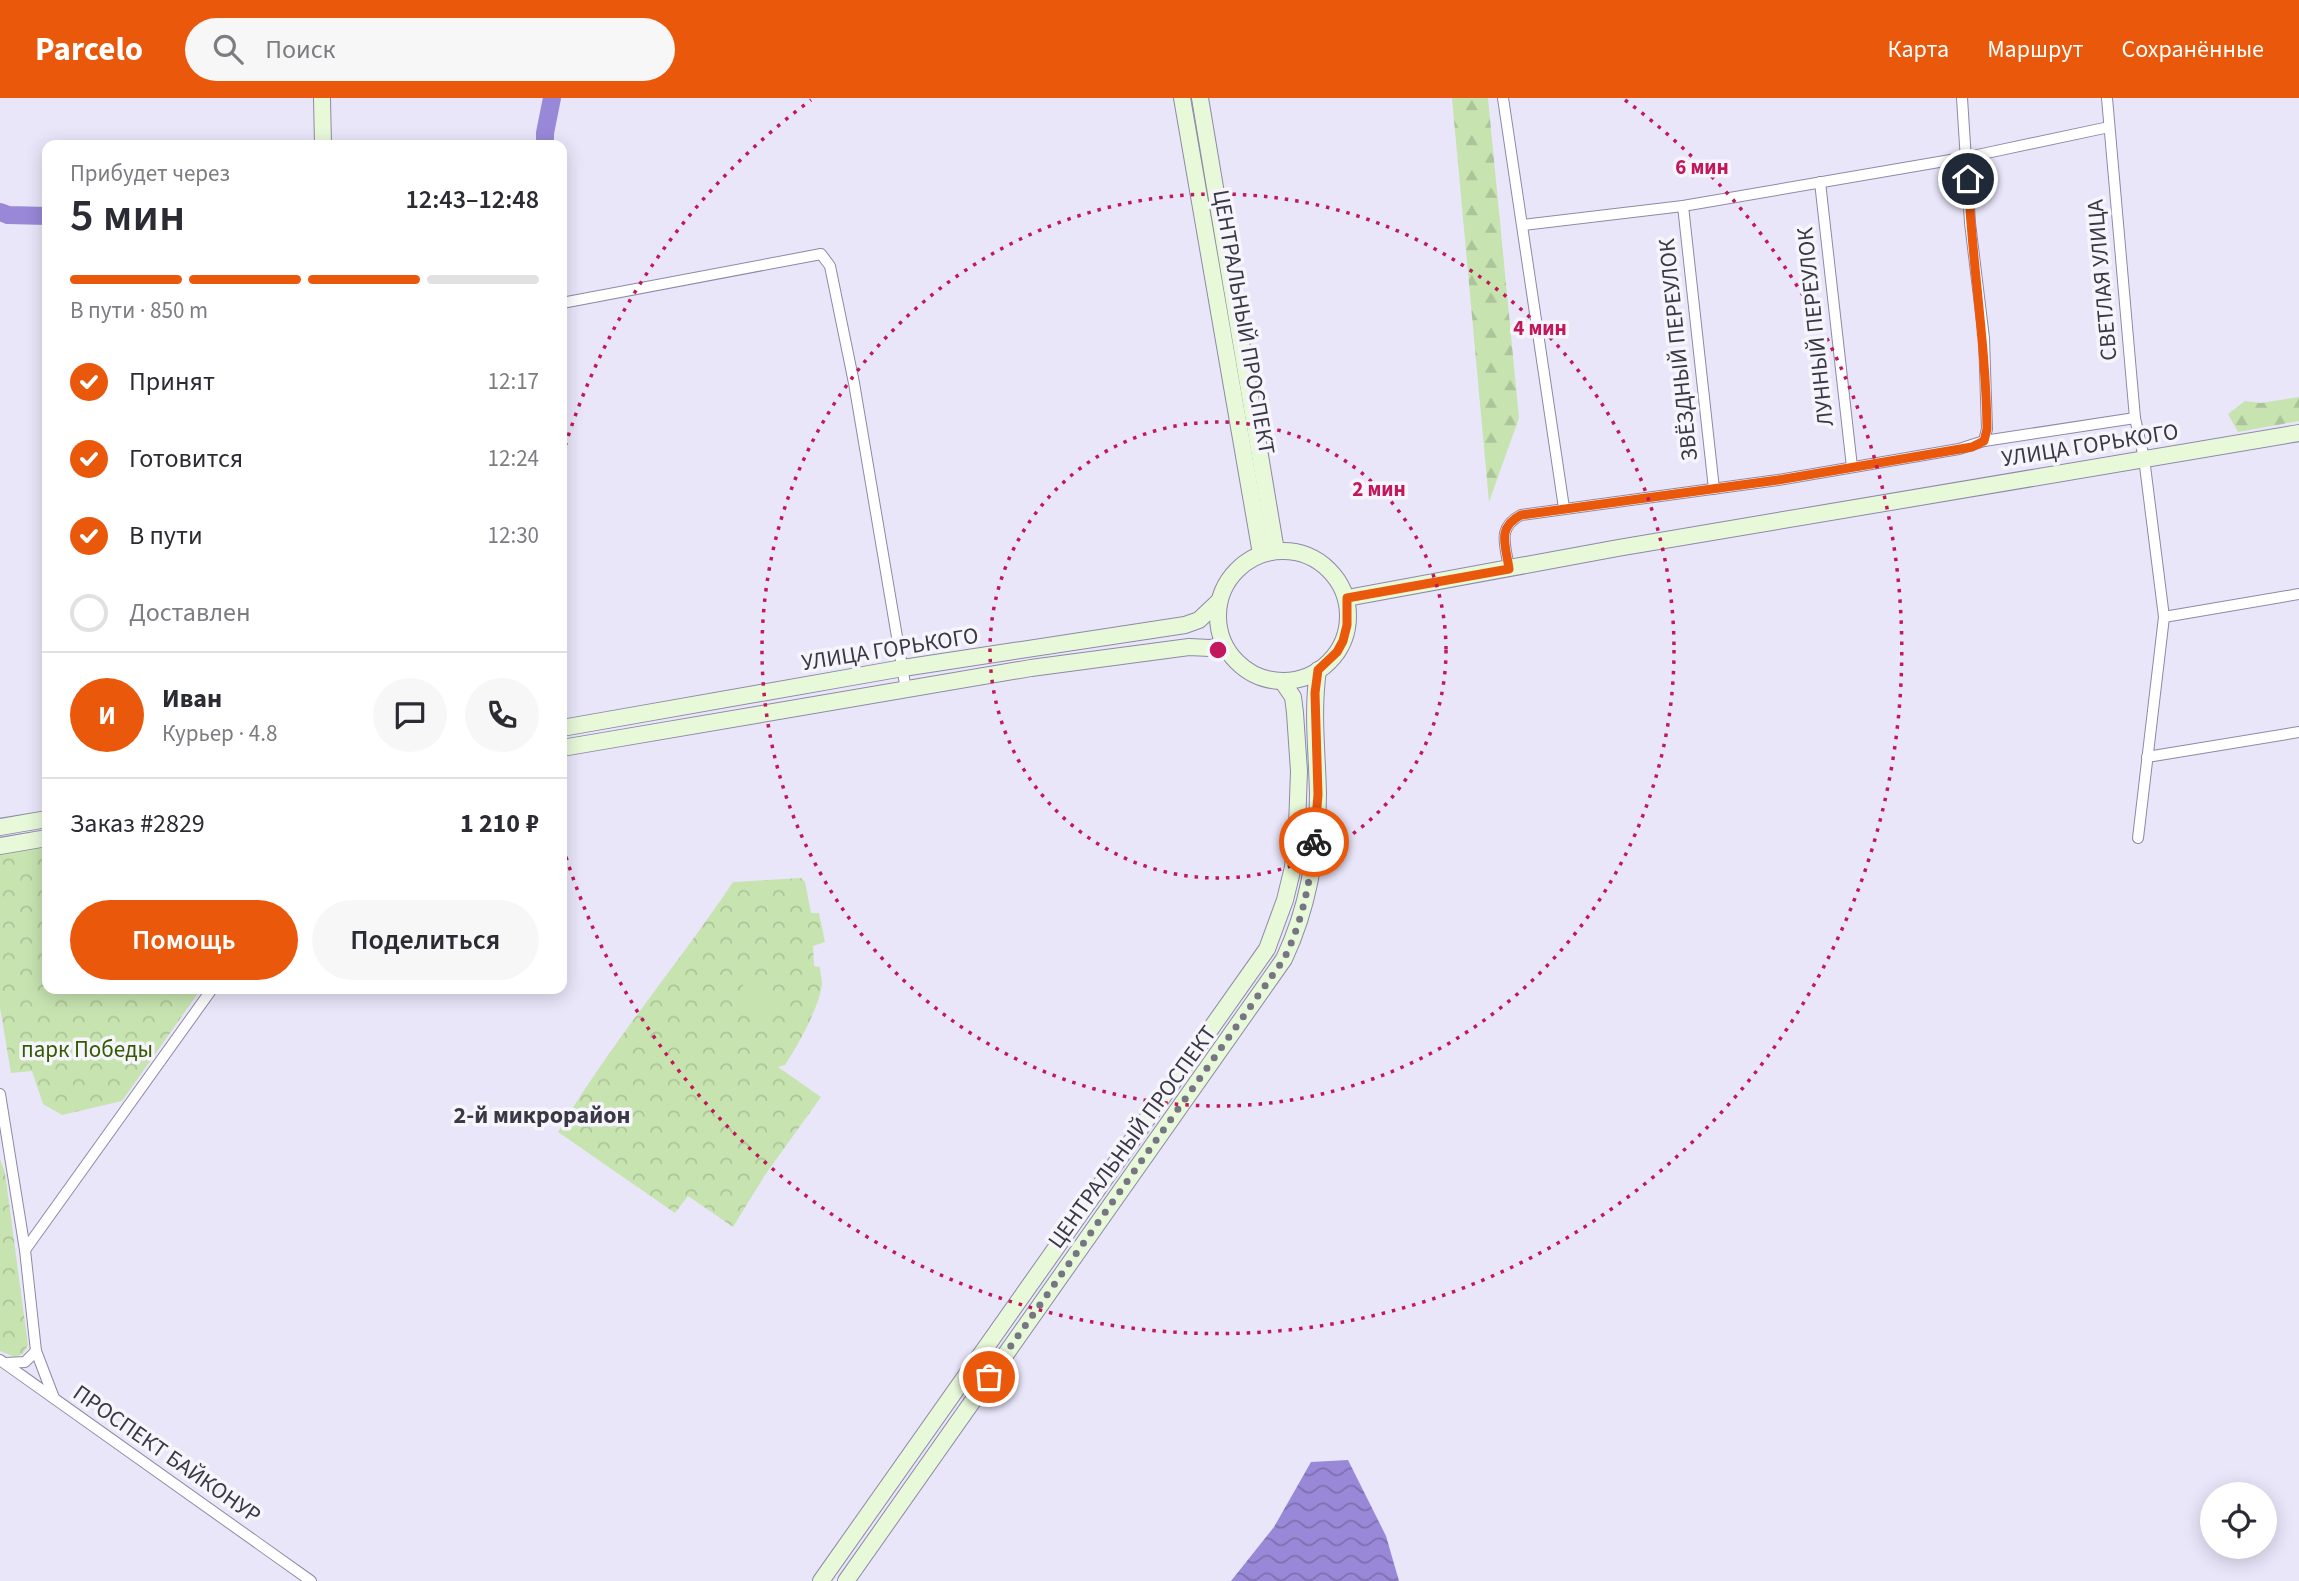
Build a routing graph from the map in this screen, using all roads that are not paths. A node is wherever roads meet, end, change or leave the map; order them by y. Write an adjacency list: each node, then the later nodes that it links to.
1 (322, 98): 8 (main road)
2 (1182, 98): 21 (main road, ЦЕНТРАЛЬНЫЙ ПРОСПЕКТ)
3 (1200, 98): 21 (main road, ЦЕНТРАЛЬНЫЙ ПРОСПЕКТ)
4 (1503, 98): 12 (street)
5 (1962, 98): 9 (street)
6 (2107, 98): 7 (street, СВЕТЛАЯ УЛИЦА)
7 (2109, 127): 9 (street); 14 (street, СВЕТЛАЯ УЛИЦА)
8 (323, 140)
9 (1968, 157): 10 (street); 16 (street)
10 (1821, 182): 11 (street); 18 (street, ЛУННЫЙ ПЕРЕУЛОК)
11 (1683, 206): 12 (street); 19 (street, ЗВЁЗДНЫЙ ПЕРЕУЛОК)
12 (1523, 225): 20 (street)
13 (567, 302): 28 (street)
14 (2135, 418): 16 (street); 17 (street, СВЕТЛАЯ УЛИЦА)
15 (2299, 433): 17 (main road, УЛИЦА ГОРЬКОГО)
16 (1984, 441): 18 (street)
17 (2144, 458): 22 (main road, УЛИЦА ГОРЬКОГО); 26 (street, СВЕТЛАЯ УЛИЦА)
18 (1852, 467): 19 (street)
19 (1714, 489): 20 (street)
20 (1564, 508): 22 (street)
21 (1269, 553): 24 (main road); 25 (main road)
22 (1509, 569): 24 (main road, УЛИЦА ГОРЬКОГО)
23 (2299, 594): 26 (street)
24 (1347, 598): 29 (main road)
25 (1218, 601): 27 (main road); 28 (main road, УЛИЦА ГОРЬКОГО)
26 (2164, 617): 35 (street, СВЕТЛАЯ УЛИЦА)
27 (1224, 645): 30 (main road); 31 (main road, УЛИЦА ГОРЬКОГО)
28 (903, 668): 31 (street); 32 (main road, УЛИЦА ГОРЬКОГО)
29 (1318, 670): 30 (main road); 42 (main road, ЦЕНТРАЛЬНЫЙ ПРОСПЕКТ)
30 (1282, 681): 41 (main road, ЦЕНТРАЛЬНЫЙ ПРОСПЕКТ)
31 (906, 690): 34 (main road, УЛИЦА ГОРЬКОГО)
32 (567, 727)
33 (2299, 732): 35 (street)
34 (567, 747)
35 (2147, 757): 38 (street, СВЕТЛАЯ УЛИЦА)
36 (42, 819): 37 (main road)
37 (0, 827)
38 (2138, 838)
39 (42, 839): 40 (main road)
40 (0, 846)
41 (1285, 900): 42 (main road); 48 (main road, ЦЕНТРАЛЬНЫЙ ПРОСПЕКТ)
42 (1305, 906): 49 (main road, ЦЕНТРАЛЬНЫЙ ПРОСПЕКТ)
43 (208, 994): 47 (street)
44 (0, 1094): 46 (street)
45 (0, 1147): 46 (street)
46 (10, 1155): 47 (street)
47 (25, 1250): 50 (street)
48 (1038, 1274): 49 (main road); 54 (main road, ЦЕНТРАЛЬНЫЙ ПРОСПЕКТ)
49 (1054, 1286): 55 (main road, ЦЕНТРАЛЬНЫЙ ПРОСПЕКТ)
50 (36, 1351): 51 (street); 52 (street)
51 (3, 1362): 52 (street, ПРОСПЕКТ БАЙКОНУР)
52 (55, 1400): 53 (street, ПРОСПЕКТ БАЙКОНУР)
53 (311, 1581)
54 (821, 1581)
55 (846, 1581)

